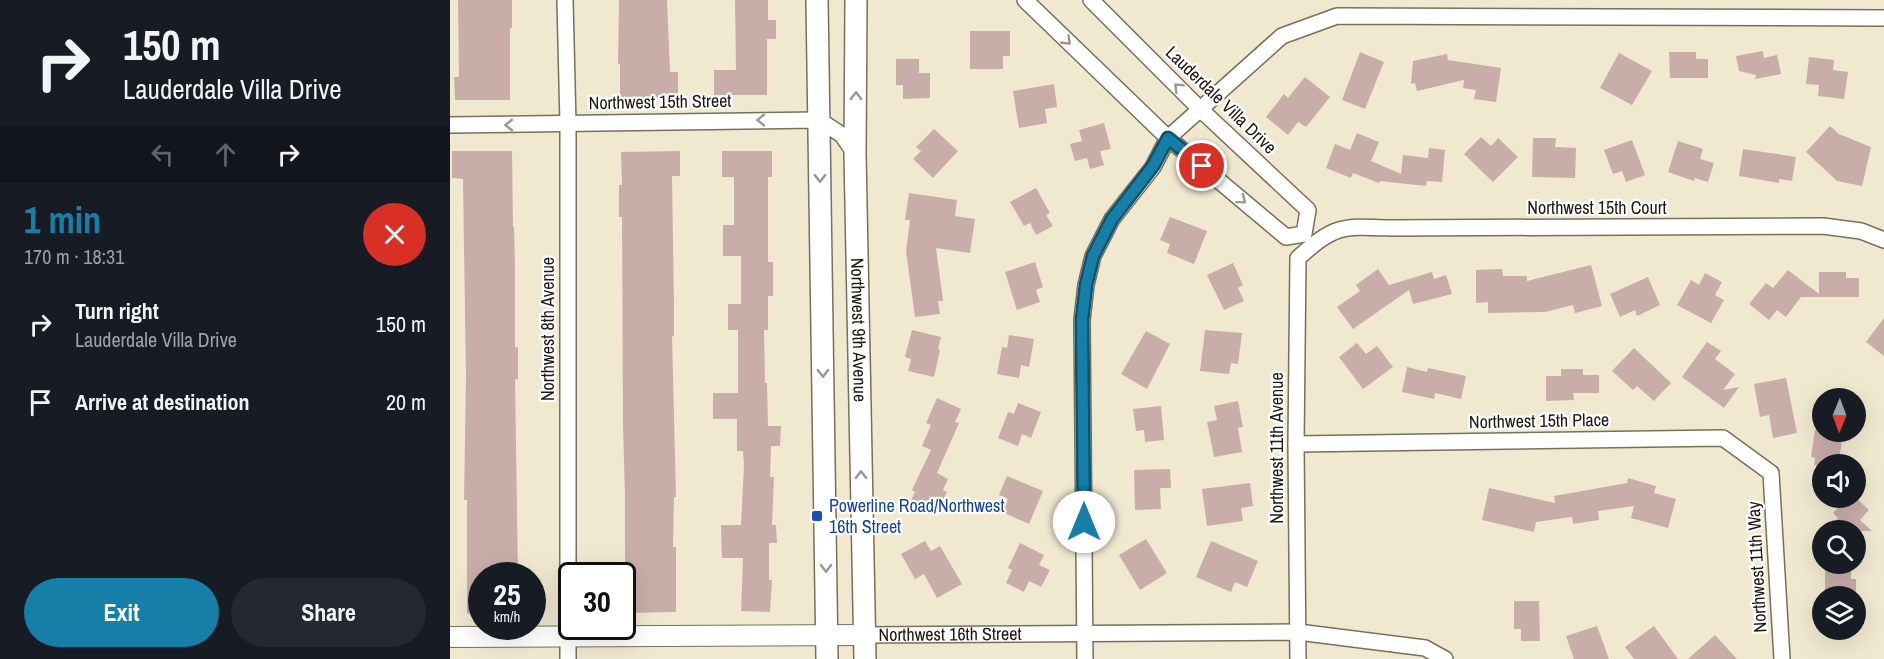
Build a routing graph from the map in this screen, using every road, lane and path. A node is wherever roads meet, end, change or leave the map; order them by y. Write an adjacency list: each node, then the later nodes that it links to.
1 (565, 0): 9 (street, Northwest 8th Avenue)
2 (817, 0): 8 (main road, Northwest 9th Avenue)
3 (856, 0): 12 (main road, Northwest 9th Avenue, one-way to 3)
4 (1025, 0): 11 (street, one-way to 11)
5 (1090, 0): 7 (street, Lauderdale Villa Drive, one-way to 5)
6 (1884, 18): 7 (street)
7 (1200, 109): 11 (street); 13 (street, Lauderdale Villa Drive)
8 (819, 120): 9 (street, Northwest 15th Street, one-way to 9); 12 (street); 22 (main road, Northwest 9th Avenue, one-way to 22)
9 (568, 124): 10 (street, Northwest 15th Street, one-way to 10); 17 (street, Northwest 8th Avenue)
10 (450, 125)
11 (1168, 138): 13 (street, one-way to 13); 19 (street)
12 (855, 154): 23 (main road, Northwest 9th Avenue, one-way to 12)
13 (1309, 239): 14 (street, Northwest 15th Court); 15 (street, Northwest 11th Avenue)
14 (1884, 240)
15 (1296, 444): 16 (street, Northwest 15th Place); 18 (street, Northwest 11th Avenue)
16 (1771, 473): 32 (street, Northwest 11th Way)
17 (567, 562)
18 (1298, 632): 19 (street, Northwest 16th Street); 30 (street, Northwest 11th Avenue); 31 (street, Northwest 16th Street)
19 (1085, 634): 23 (street, Northwest 16th Street); 29 (street)
20 (558, 635): 24 (street, Northwest 16th Street)
21 (636, 635): 22 (street, Northwest 16th Street)
22 (827, 635): 23 (street, Northwest 16th Street); 27 (main road, Northwest 9th Avenue)
23 (864, 635): 28 (main road, Northwest 9th Avenue)
24 (450, 637)
25 (567, 640): 26 (street, Northwest 8th Avenue)
26 (567, 659)
27 (827, 659)
28 (865, 659)
29 (1085, 659)
30 (1298, 659)
31 (1445, 659)
32 (1782, 659)

